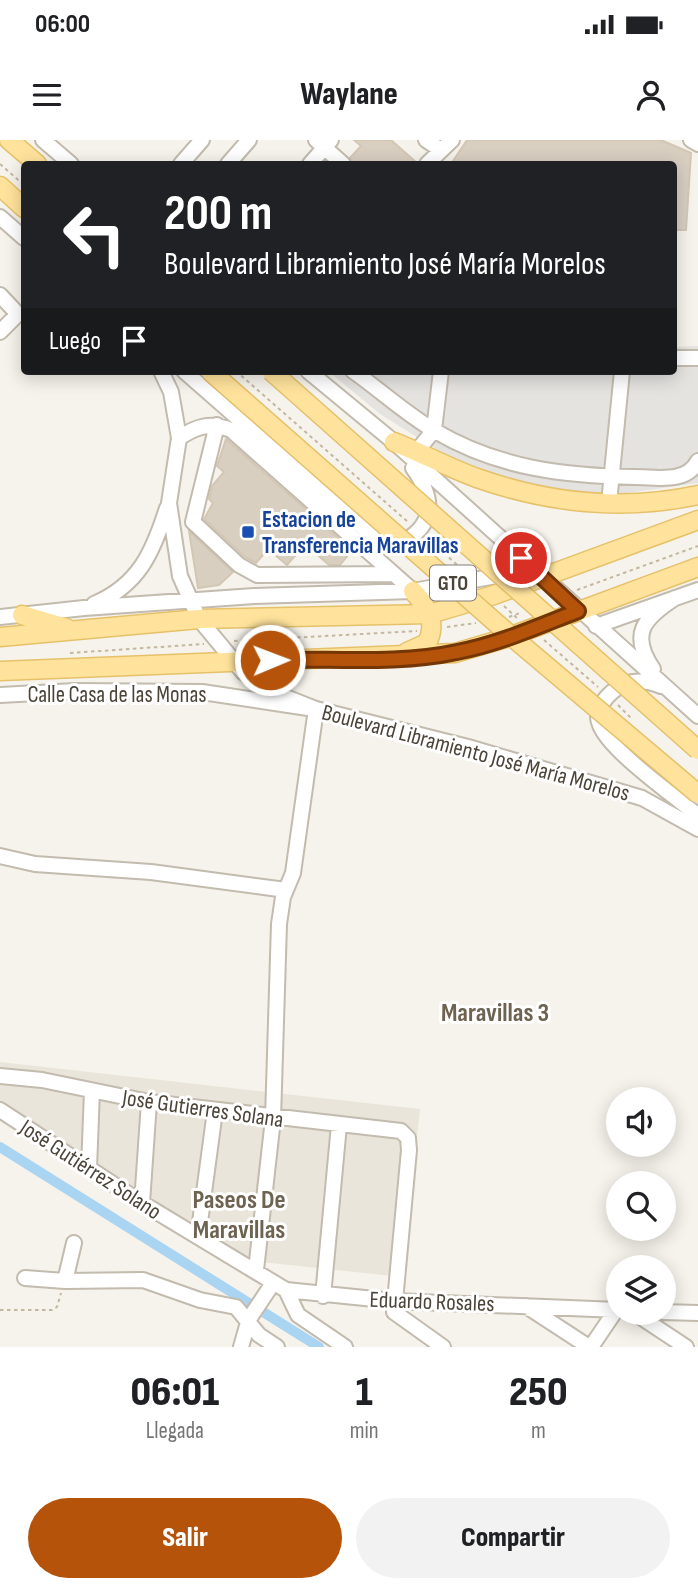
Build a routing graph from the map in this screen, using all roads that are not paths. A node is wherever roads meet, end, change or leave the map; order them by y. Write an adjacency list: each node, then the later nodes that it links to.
1 (9, 140): 10 (main road)
2 (43, 140): 11 (street)
3 (202, 140): 12 (street)
4 (248, 140): 13 (street)
5 (426, 140): 9 (street)
6 (691, 140): 8 (street)
7 (324, 143): 14 (street); 15 (street)
8 (698, 144)
9 (447, 145): 16 (street)
10 (34, 161)
11 (68, 161)
12 (184, 161)
13 (230, 161)
14 (312, 161)
15 (340, 161)
16 (430, 161)
17 (0, 187): 18 (main road)
18 (21, 205)
19 (0, 218): 20 (street)
20 (21, 236)
21 (0, 295): 22 (street)
22 (0, 332)
23 (677, 358): 24 (street)
24 (698, 358)
25 (163, 375): 35 (street, Boulevard Libramiento José María Morelos)
26 (189, 375): 36 (street)
27 (215, 375): 68 (main road, GTO, bridge)
28 (276, 375): 67 (main road, GTO, bridge)
29 (313, 375): 36 (street)
30 (358, 375): 34 (street)
31 (441, 375): 34 (street)
32 (622, 375): 39 (street)
33 (216, 425): 35 (street); 45 (street); 45 (street)
34 (434, 430): 37 (street); 39 (street)
35 (179, 438): 41 (street, Boulevard Libramiento José María Morelos)
36 (394, 442): 37 (main road); 46 (street)
37 (417, 452): 42 (main road)
38 (698, 461): 39 (street)
39 (610, 477): 42 (street)
40 (698, 495): 42 (main road)
41 (169, 503): 50 (street, Boulevard Libramiento José María Morelos); 51 (street)
42 (609, 503)
43 (698, 520): 46 (main road)
44 (698, 567): 52 (main road)
45 (394, 574): 48 (street)
46 (541, 577): 48 (street); 52 (street); 56 (main road)
47 (698, 590): 49 (street)
48 (413, 591): 50 (street); 56 (main road)
49 (675, 598): 57 (street); 63 (street)
50 (190, 600): 51 (street); 55 (street, Boulevard Libramiento José María Morelos)
51 (84, 608): 53 (street)
52 (578, 611): 57 (street); 60 (main road)
53 (22, 615): 54 (street); 58 (main road)
54 (0, 617)
55 (199, 620): 56 (main road); 58 (main road); 61 (street, Boulevard Libramiento José María Morelos)
56 (431, 622): 60 (main road)
57 (596, 626): 63 (street)
58 (76, 631): 59 (main road)
59 (0, 638)
60 (306, 659): 61 (main road)
61 (232, 661): 62 (main road); 65 (street, Boulevard Libramiento José María Morelos)
62 (0, 670)
63 (666, 687): 66 (street); 69 (street)
64 (0, 695): 65 (street, Calle Casa de las Monas)
65 (316, 709): 70 (street, Boulevard Libramiento José María Morelos); 72 (street)
66 (698, 716)
67 (698, 750)
68 (698, 794)
69 (698, 816)
70 (698, 829)
71 (0, 856): 72 (street)
72 (286, 890): 78 (street)
73 (0, 1076): 74 (street, José Gutierres Solana)
74 (92, 1091): 75 (street, José Gutierres Solana); 80 (street)
75 (149, 1102): 77 (street, José Gutierres Solana); 81 (street)
76 (0, 1110): 80 (street, José Gutiérrez Solano)
77 (215, 1111): 78 (street, José Gutierres Solana); 82 (street)
78 (273, 1119): 79 (street, José Gutierres Solana); 84 (street)
79 (340, 1125): 89 (street); 90 (street, José Gutierres Solana)
80 (89, 1168): 81 (street, José Gutiérrez Solano)
81 (142, 1203): 82 (street, José Gutiérrez Solano)
82 (198, 1237): 84 (street, José Gutiérrez Solano)
83 (74, 1243): 86 (street)
84 (256, 1270): 87 (street, Eduardo Rosales)
85 (25, 1278): 86 (street)
86 (65, 1281): 95 (street)
87 (273, 1283): 88 (street, Eduardo Rosales); 95 (street)
88 (286, 1290): 89 (street, Eduardo Rosales); 100 (street)
89 (323, 1296): 90 (street, Eduardo Rosales)
90 (394, 1301): 91 (street, Eduardo Rosales); 101 (street)
91 (524, 1305): 92 (street, Eduardo Rosales); 102 (street)
92 (606, 1309)
93 (676, 1312): 94 (street)
94 (698, 1313)
95 (250, 1316): 98 (street); 99 (street)
96 (606, 1325): 102 (street)
97 (653, 1325): 103 (street)
98 (241, 1347)
99 (277, 1347)
100 (345, 1347)
101 (443, 1347)
102 (590, 1347)
103 (686, 1347)

